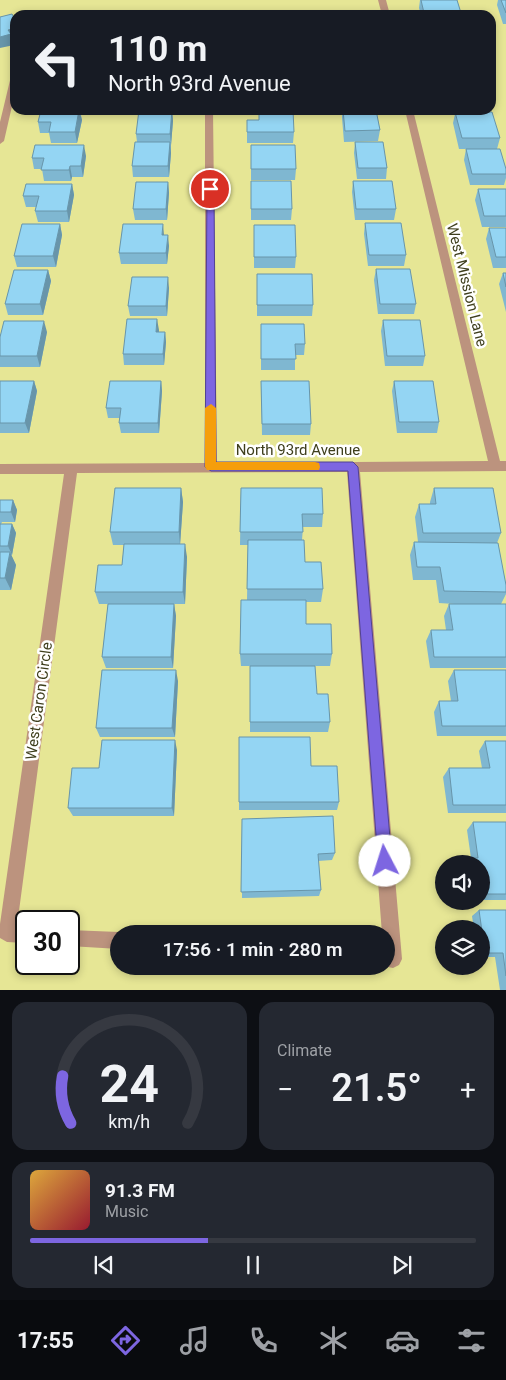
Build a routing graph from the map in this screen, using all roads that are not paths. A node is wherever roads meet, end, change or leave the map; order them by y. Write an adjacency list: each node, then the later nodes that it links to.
1 (10, 96): 4 (street)
2 (209, 115): 6 (street)
3 (410, 115): 5 (street, West Mission Lane)
4 (0, 141)
5 (500, 466): 7 (street, North 93rd Avenue)
6 (211, 467): 7 (street, North 93rd Avenue); 9 (street, North 93rd Avenue)
7 (353, 467): 10 (street)
8 (0, 469): 9 (street, North 93rd Avenue)
9 (72, 469): 11 (street, West Caron Circle)
10 (387, 925)
11 (15, 934)
12 (80, 939): 13 (street)
13 (110, 940)

